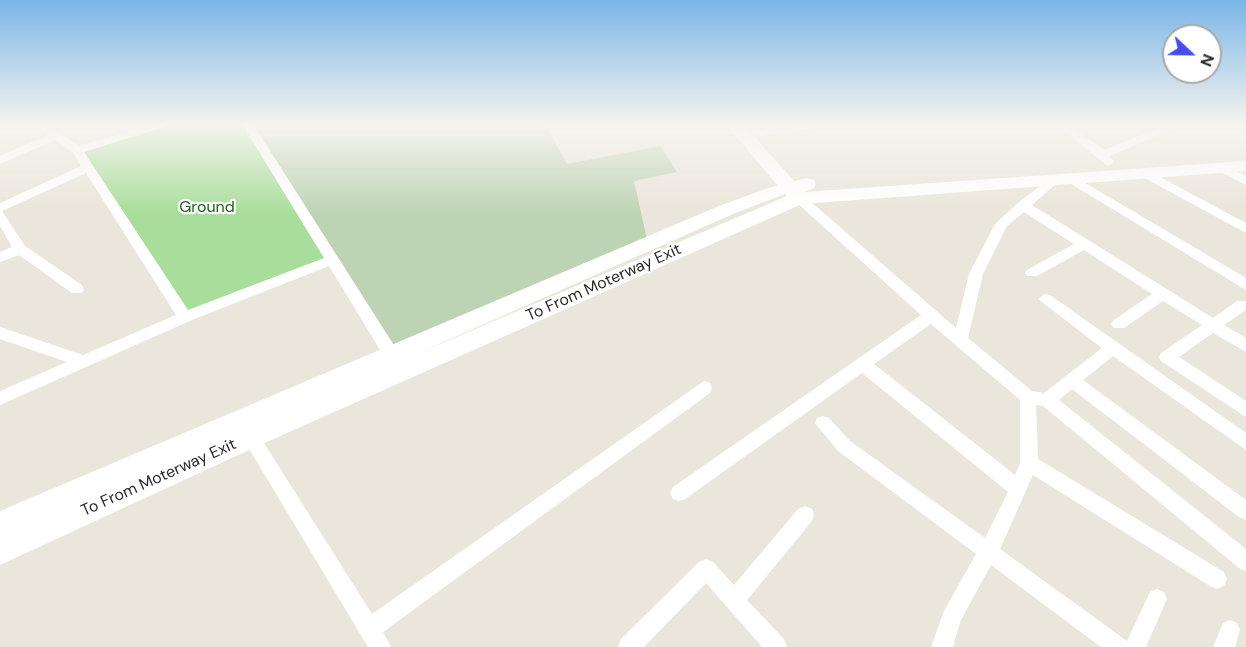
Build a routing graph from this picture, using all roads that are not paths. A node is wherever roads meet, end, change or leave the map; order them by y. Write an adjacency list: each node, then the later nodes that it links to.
1 (80, 154): 9 (street)
2 (267, 154): 22 (street)
3 (761, 154): 14 (main road)
4 (1101, 154): 7 (street)
5 (1114, 154): 7 (street)
6 (1195, 154): 7 (main road, To From Moterway Exit)
7 (1106, 158): 14 (main road, To From Moterway Exit)
8 (1246, 166): 10 (main road, To From Moterway Exit)
9 (88, 167): 16 (street); 30 (street)
10 (1221, 167): 11 (main road, To From Moterway Exit); 13 (street)
11 (1145, 173): 12 (main road, To From Moterway Exit); 18 (street)
12 (1062, 180): 14 (main road, To From Moterway Exit); 15 (street); 24 (street)
13 (1246, 181)
14 (793, 192): 29 (street); 37 (main road, To From Moterway Exit); 46 (main road, To From Moterway Exit)
15 (1023, 205): 19 (street); 34 (street)
16 (0, 208)
17 (0, 215): 20 (street)
18 (1246, 229)
19 (1084, 244): 23 (street); 26 (street)
20 (20, 249): 21 (street); 25 (street)
21 (0, 257)
22 (332, 260): 30 (street); 37 (street)
23 (1032, 273)
24 (1246, 285)
25 (77, 289)
26 (1162, 294): 31 (street); 32 (street)
27 (1046, 299): 36 (street)
28 (1242, 305): 32 (street)
29 (931, 316): 34 (street); 39 (street)
30 (185, 318): 38 (street)
31 (1119, 324)
32 (1213, 326): 35 (street); 44 (street)
33 (0, 333): 38 (street)
34 (960, 341): 43 (street)
35 (1246, 346)
36 (1113, 348): 40 (street); 47 (street)
37 (391, 354): 53 (main road, To From Moterway Exit)
38 (83, 361): 42 (street)
39 (863, 364): 49 (street); 50 (street)
40 (1072, 380): 43 (street); 51 (street)
41 (704, 388): 60 (street)
42 (0, 398)
43 (1037, 399): 48 (street); 56 (street)
44 (1246, 410)
45 (823, 423): 55 (street)
46 (251, 437): 54 (main road, To From Moterway Exit); 60 (street)
47 (1246, 443)
48 (1029, 463): 49 (street); 57 (street)
49 (1018, 489): 55 (street)
50 (679, 493)
51 (1246, 511)
52 (805, 514): 59 (street)
53 (0, 525)
54 (0, 551)
55 (988, 551): 64 (street); 65 (street)
56 (1246, 561)
57 (1217, 579)
58 (1157, 599): 66 (street)
59 (734, 600): 62 (street); 63 (street)
60 (369, 629): 61 (street)
61 (380, 647)
62 (629, 647)
63 (776, 647)
64 (942, 647)
65 (1119, 647)
66 (1135, 647)

